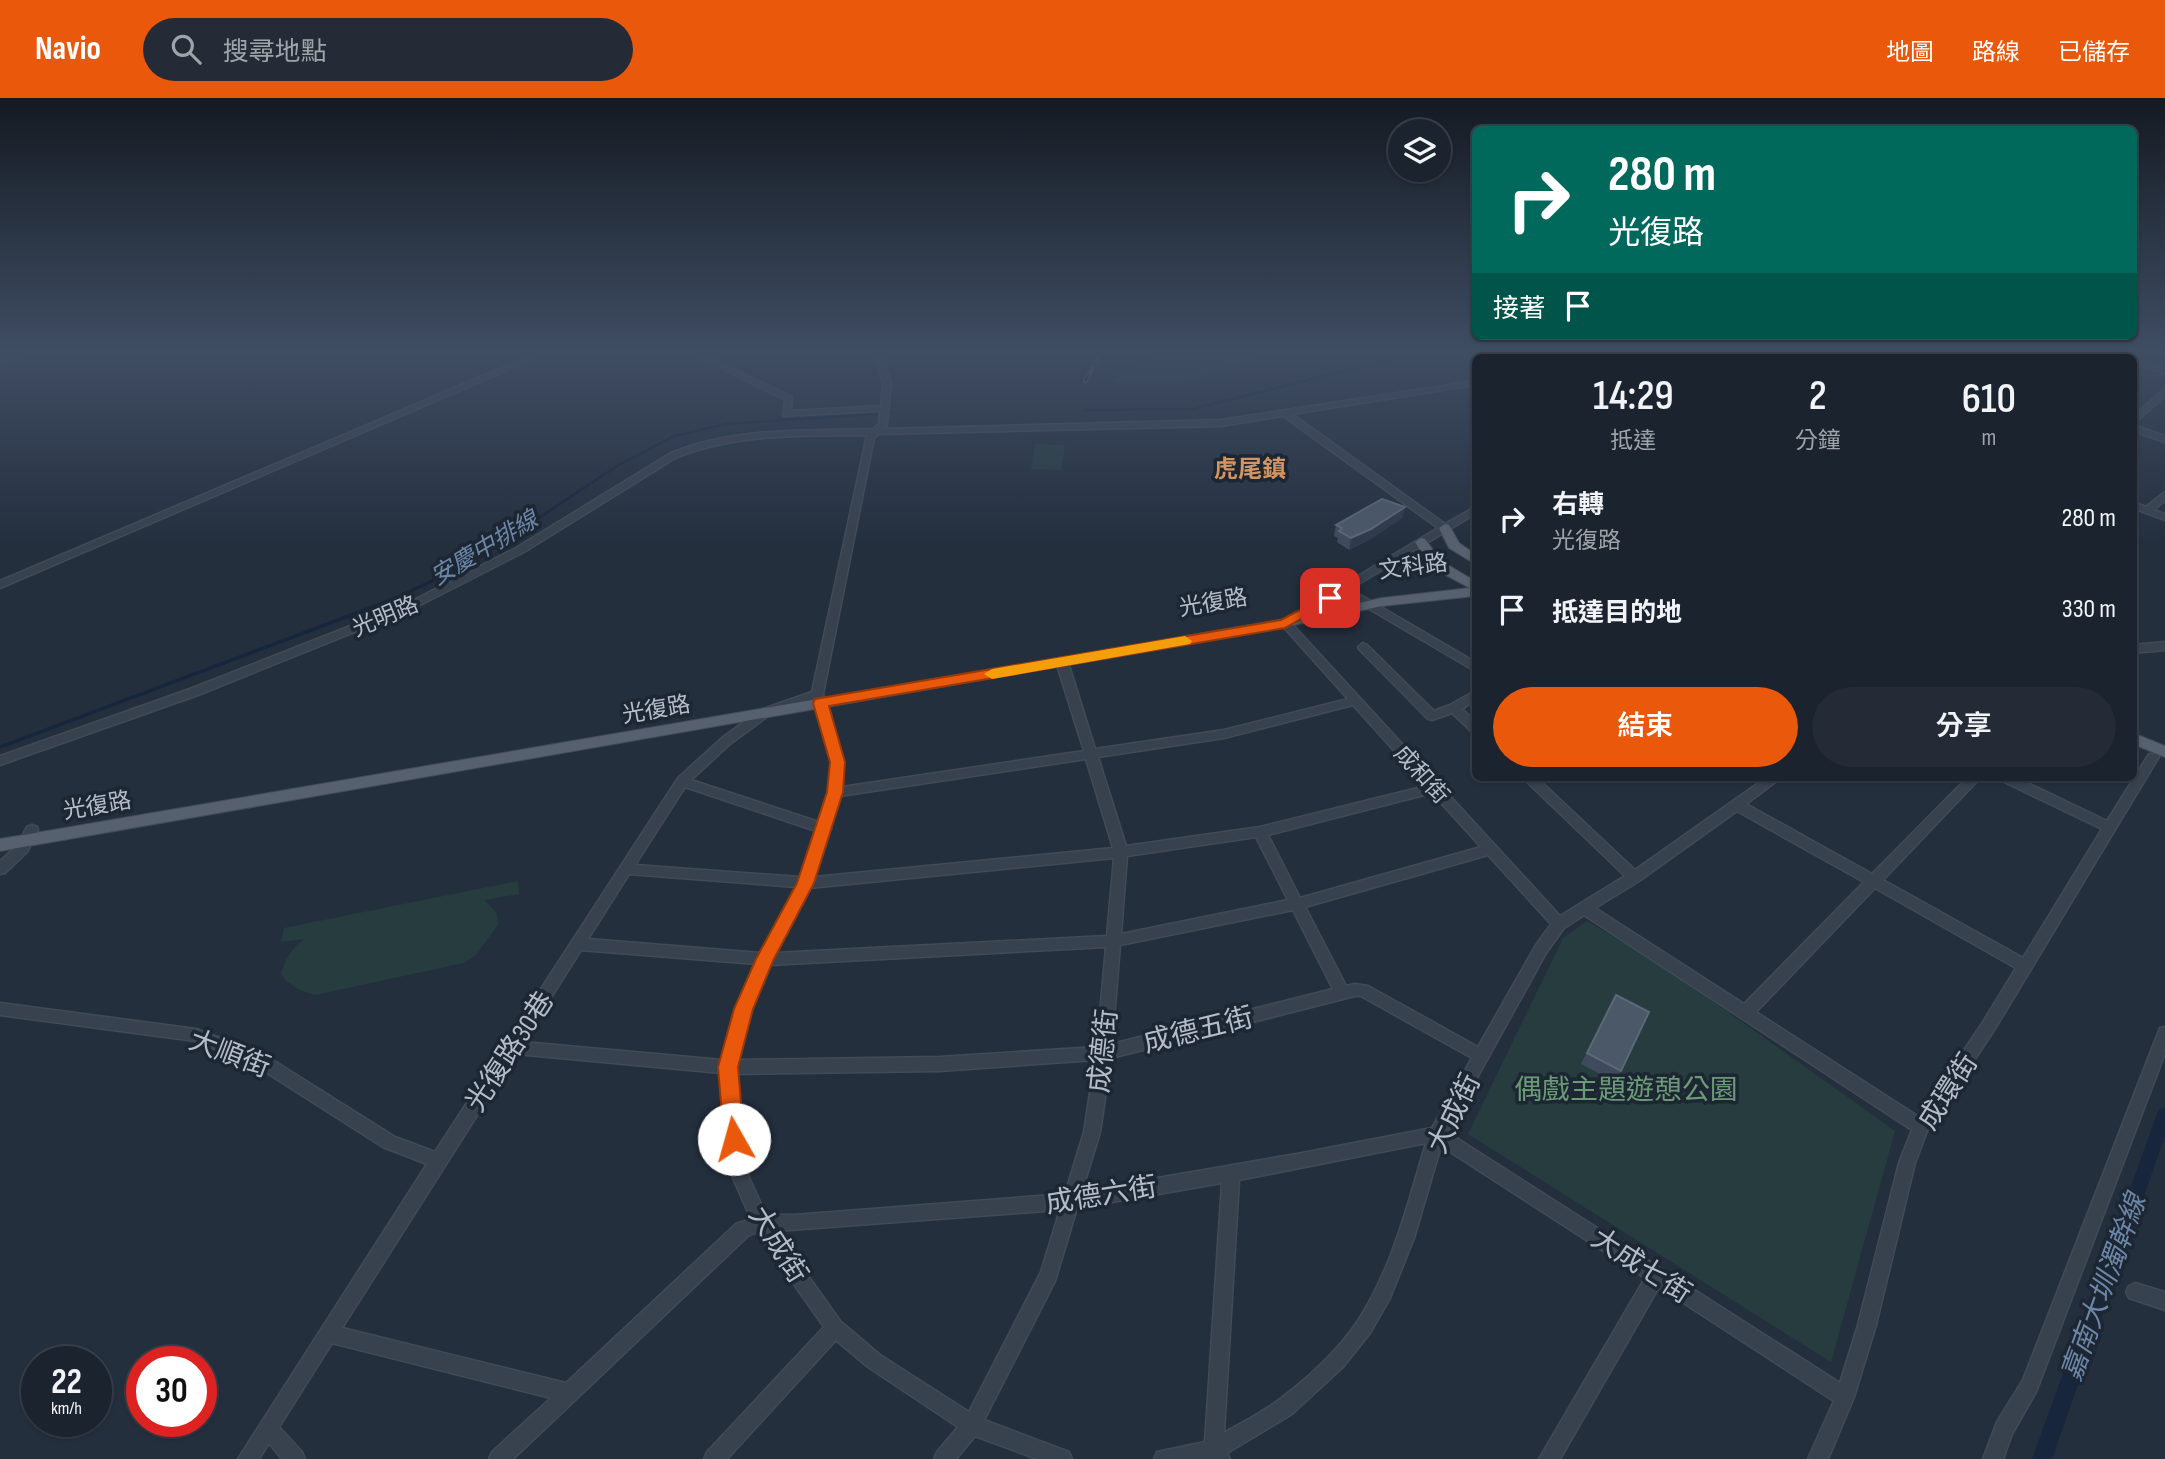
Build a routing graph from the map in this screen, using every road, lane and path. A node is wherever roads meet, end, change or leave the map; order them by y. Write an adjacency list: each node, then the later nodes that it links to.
1 (392, 418): 16 (street)
2 (884, 418): 6 (street)
3 (1261, 418): 6 (street, 光明路)
4 (1291, 418): 13 (street)
5 (2137, 429): 7 (street)
6 (877, 431): 29 (street); 38 (street, 光明路)
7 (2165, 439)
8 (2165, 495): 10 (street)
9 (2137, 506): 10 (street)
10 (2148, 510): 12 (street)
11 (1472, 512): 13 (street, 光復路)
12 (2165, 517)
13 (1445, 528): 14 (street, 光復路); 15 (main road)
14 (1421, 542): 17 (main road); 19 (street, 光復路)
15 (1472, 558)
16 (0, 585)
17 (1472, 585)
18 (1472, 586): 20 (main road, 文科路)
19 (1344, 590): 20 (street, 文科路); 21 (street, 光復路)
20 (1362, 601): 21 (main road, 文科路); 22 (main road, 文科路); 27 (street, 文科路)
21 (1316, 607): 22 (street, 光復路); 29 (main road, 光復路)
22 (1285, 623): 26 (main road, 光復路); 30 (street, 成和街)
23 (2165, 646): 25 (street)
24 (1363, 647): 31 (street)
25 (2137, 649)
26 (1062, 662): 29 (main road, 光復路); 36 (street, 成德街)
27 (1472, 665)
28 (1472, 697): 31 (street)
29 (819, 698): 32 (main road, 光復路); 45 (street, 大成街); 51 (main road, 光復路)
30 (1356, 701): 36 (street); 44 (street, 成和街)
31 (1454, 708): 33 (street)
32 (764, 713): 39 (street, 光復路30巷); 51 (main road, 光復路)
33 (1472, 725)
34 (2137, 741): 37 (main road)
35 (2137, 749): 37 (main road)
36 (1093, 755): 45 (street); 54 (street, 成德街)
37 (2161, 757): 47 (street, 成環街)
38 (0, 761)
39 (682, 781): 48 (street); 56 (street, 光復路30巷)
40 (1532, 781): 57 (street)
41 (1770, 781): 46 (street, 大成街)
42 (1971, 781): 58 (street)
43 (2012, 781): 47 (street)
44 (1434, 788): 49 (street); 53 (street, 成和街)
45 (835, 792): 48 (street, 大成街)
46 (1737, 805): 57 (street, 大成街); 58 (street)
47 (2109, 827): 66 (street, 成環街)
48 (825, 828): 59 (street, 大成街)
49 (1260, 832): 54 (street); 60 (street)
50 (0, 835): 51 (main road, 光復路)
51 (29, 835): 52 (main road, 光復路); 55 (street)
52 (0, 845)
53 (1491, 849): 60 (street); 62 (street, 成和街)
54 (1121, 852): 59 (street); 63 (street, 成德街)
55 (0, 869)
56 (626, 869): 59 (street); 64 (street, 光復路30巷)
57 (1634, 877): 61 (street, 大成街)
58 (1873, 880): 66 (street); 69 (street)
59 (805, 883): 65 (street, 大成街)
60 (1297, 904): 63 (street); 67 (street)
61 (1585, 909): 62 (street, 大成街); 69 (street)
62 (1559, 924): 73 (street, 大成街)
63 (1113, 941): 65 (street); 72 (street, 成德街)
64 (578, 944): 65 (street); 71 (street, 光復路30巷)
65 (765, 959): 74 (street, 大成街)
66 (2025, 965): 75 (street, 成環街)
67 (1342, 993): 72 (street, 成德五街); 73 (street, 成德五街)
68 (0, 1009): 77 (street, 大順街)
69 (1745, 1013): 75 (street)
70 (2165, 1033): 100 (street)
71 (512, 1047): 74 (street, 成德五街); 77 (street, 光復路30巷)
72 (1104, 1053): 74 (street, 成德五街); 79 (street, 成德街)
73 (1481, 1056): 76 (street, 大成街)
74 (728, 1067): 80 (street, 大成街)
75 (1921, 1127): 87 (street, 成環街)
76 (1437, 1134): 78 (street, 成德六街); 81 (street, 大成七街); 90 (street, 大成街)
77 (438, 1161): 85 (street, 光復路30巷)
78 (1231, 1173): 79 (street, 成德六街); 90 (street)
79 (1072, 1201): 80 (street, 成德六街); 88 (street, 成德街)
80 (761, 1223): 84 (street, 大成街); 86 (street)
81 (1657, 1275): 87 (street, 大成七街); 98 (street)
82 (2135, 1292): 83 (street)
83 (2165, 1301)
84 (835, 1328): 88 (street, 大成街); 94 (street)
85 (328, 1333): 86 (street); 89 (street, 光復路30巷)
86 (568, 1393): 93 (street)
87 (1845, 1397): 99 (street, 成環街)
88 (972, 1425): 95 (street, 成德街); 96 (street, 大成街)
89 (268, 1427): 91 (street, 光復路30巷); 92 (street)
90 (1217, 1454): 97 (street, 大成街)
91 (248, 1459)
92 (295, 1459)
93 (499, 1459)
94 (714, 1459)
95 (944, 1459)
96 (1062, 1459)
97 (1164, 1459)
98 (1549, 1459)
99 (1818, 1459)
100 (1993, 1459)

